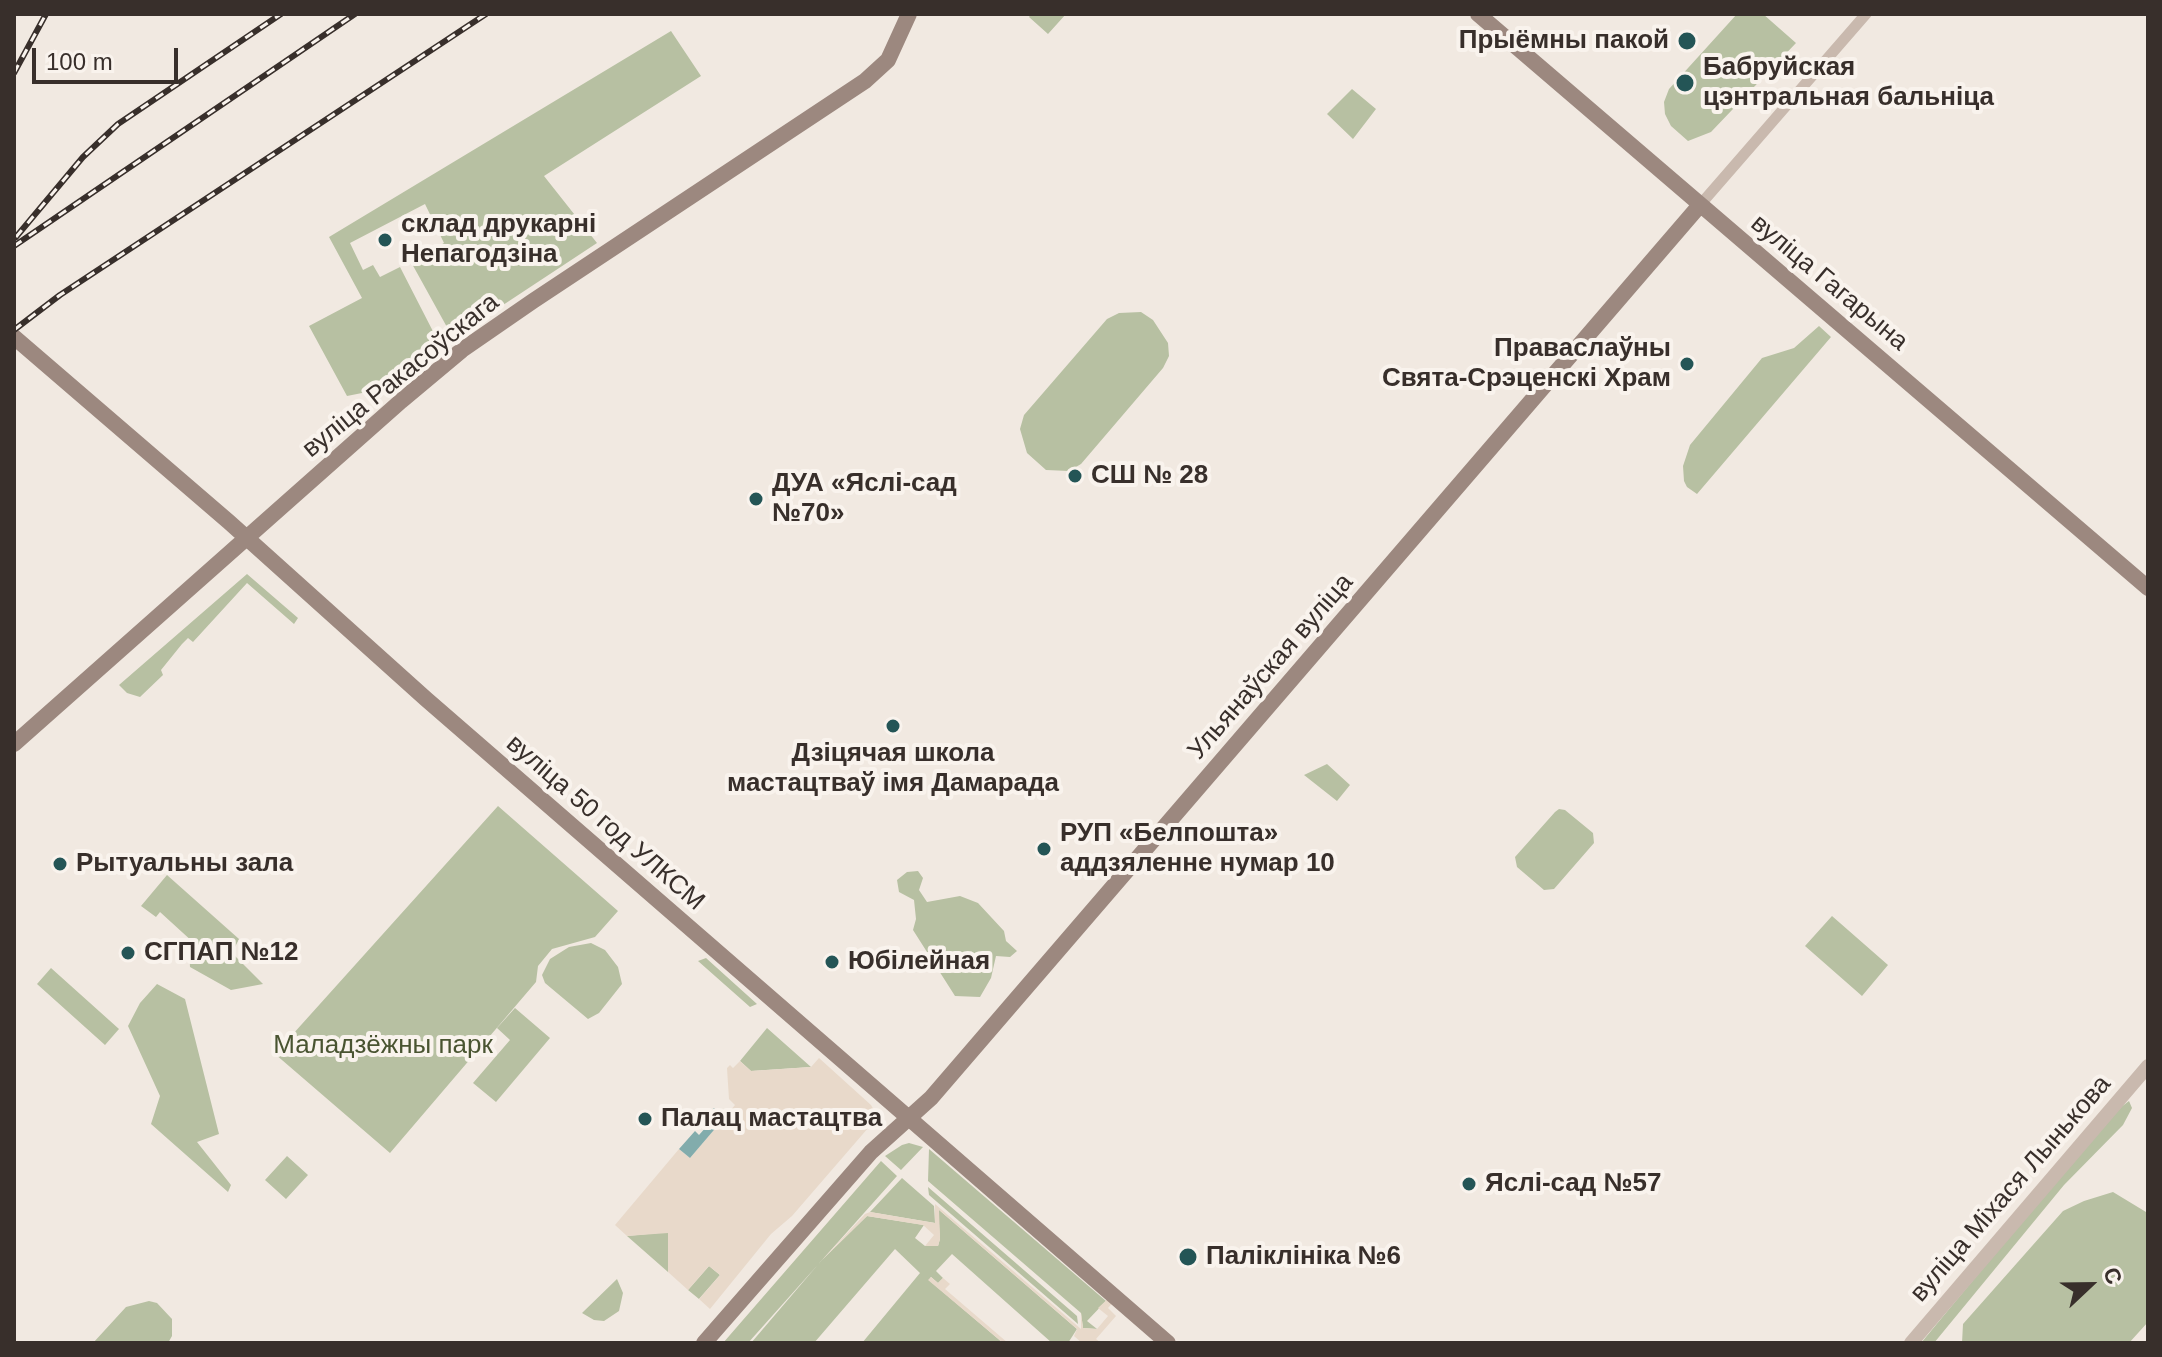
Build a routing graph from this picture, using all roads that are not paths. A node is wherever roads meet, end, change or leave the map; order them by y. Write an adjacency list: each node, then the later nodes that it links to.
1 (909, 14): 6 (main road, вуліца Ракасоўскага)
2 (1478, 14): 4 (main road, вуліца Гагарына)
3 (1866, 14): 4 (street, Ульянаўская вуліца)
4 (1700, 205): 7 (main road, вуліца Гагарына); 10 (main road, Ульянаўская вуліца)
5 (14, 337): 6 (main road, вуліца 50 год УЛКСМ)
6 (246, 538): 8 (main road, вуліца Ракасоўскага); 10 (main road, вуліца 50 год УЛКСМ)
7 (2148, 588)
8 (14, 744)
9 (2148, 1066): 13 (street, вуліца Міхася Лынькова)
10 (907, 1118): 11 (main road, Ульянаўская вуліца); 12 (main road, вуліца 50 год УЛКСМ)
11 (704, 1343)
12 (1168, 1343)
13 (1911, 1343)

